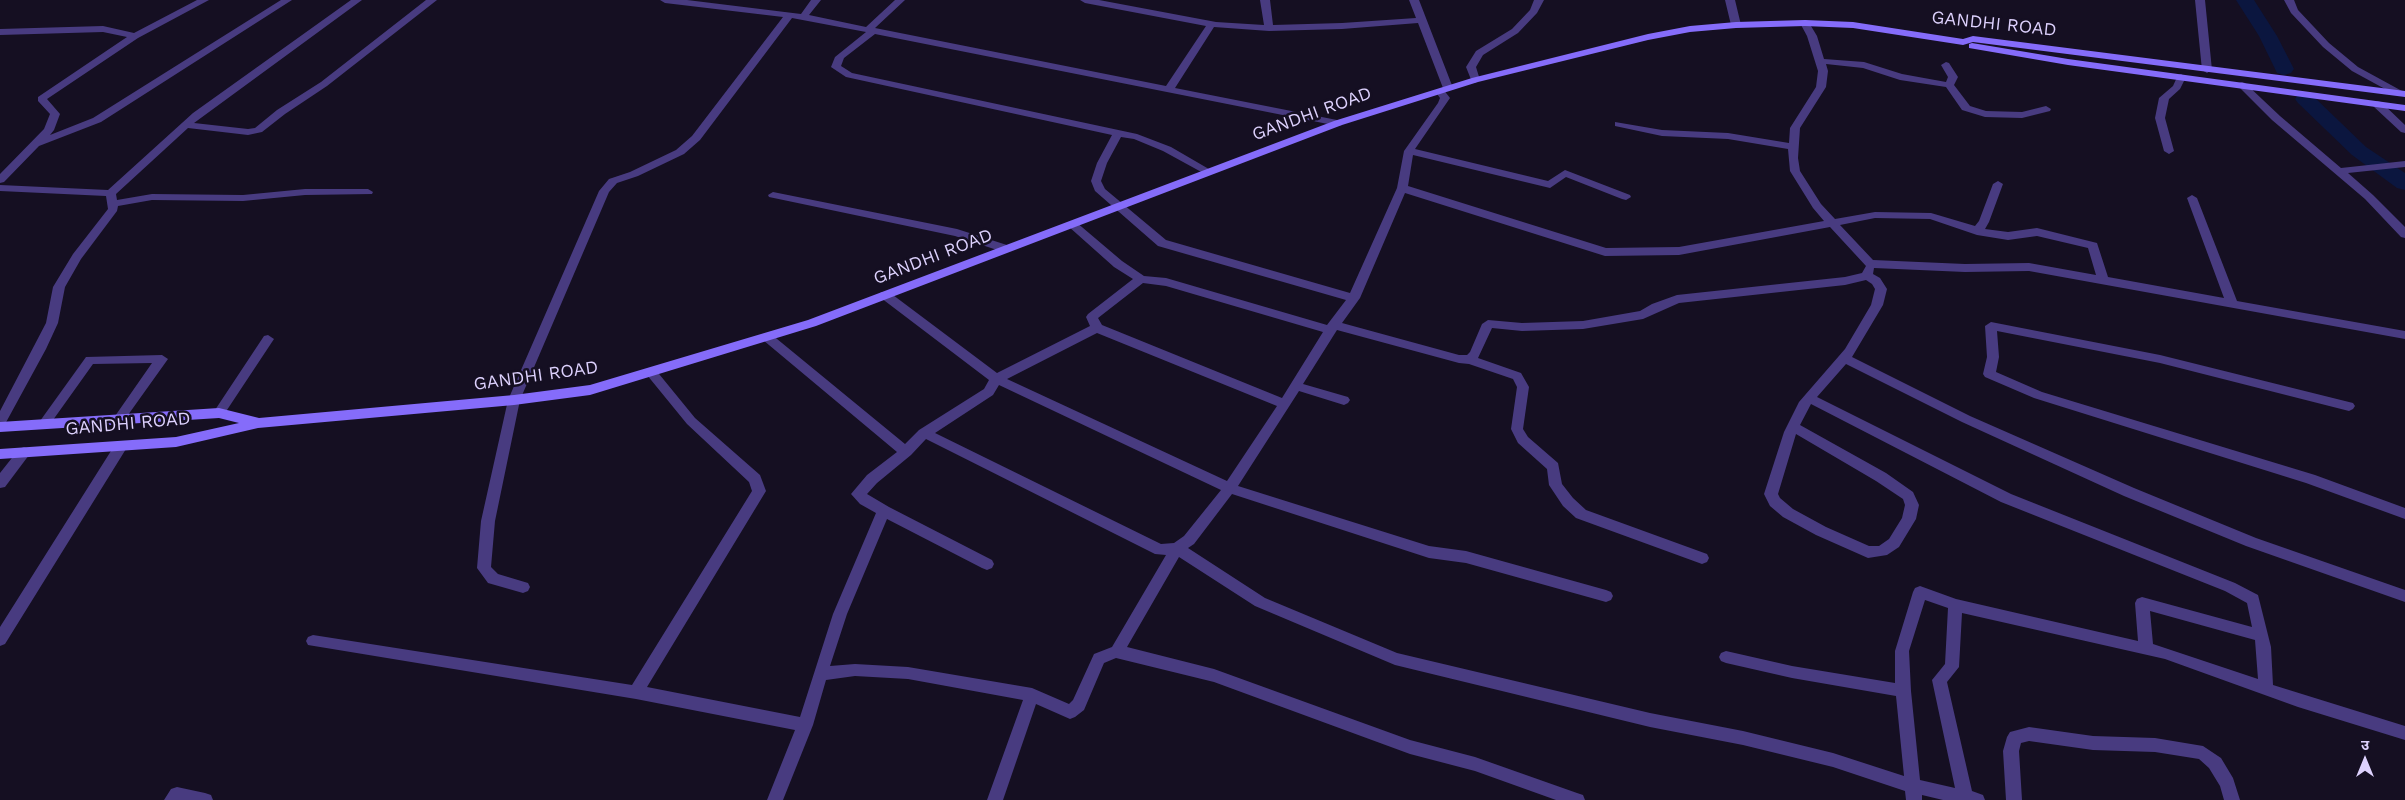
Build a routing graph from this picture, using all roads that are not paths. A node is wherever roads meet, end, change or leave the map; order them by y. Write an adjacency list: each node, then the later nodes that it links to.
1 (204, 0): 27 (street)
2 (287, 0): 47 (street)
3 (357, 0): 44 (street)
4 (432, 0): 44 (street)
5 (665, 0): 16 (street)
6 (753, 0): 17 (street)
7 (816, 0): 19 (street)
8 (900, 0): 25 (street)
9 (1085, 0): 22 (street)
10 (1265, 0): 24 (street)
11 (1414, 0): 20 (street)
12 (1539, 0): 33 (street)
13 (1730, 0): 23 (street)
14 (2200, 0): 31 (street)
15 (2288, 0): 38 (street)
16 (685, 2): 17 (street)
17 (744, 10): 18 (street)
18 (790, 15): 19 (street); 86 (street)
19 (804, 17): 25 (street)
20 (1422, 20): 24 (street); 37 (street)
21 (1805, 23): 23 (main road, GANDHI ROAD); 28 (main road, GANDHI ROAD); 29 (street)
22 (1212, 24): 24 (street); 36 (street)
23 (1736, 25): 33 (main road, GANDHI ROAD)
24 (1269, 28)
25 (871, 30): 36 (street); 46 (street)
26 (0, 32): 27 (street)
27 (135, 36): 47 (street)
28 (1962, 42): 31 (main road, GANDHI ROAD); 32 (main road)
29 (1819, 61): 34 (street); 48 (street)
30 (1946, 65): 34 (street)
31 (2207, 70): 38 (main road, GANDHI ROAD)
32 (2182, 77): 35 (main road); 49 (street)
33 (1475, 80): 37 (main road, GANDHI ROAD)
34 (1949, 85): 41 (street)
35 (2242, 85): 39 (main road); 52 (street)
36 (1169, 89): 42 (street)
37 (1444, 89): 42 (main road, GANDHI ROAD); 50 (street)
38 (2402, 94)
39 (2377, 104): 40 (main road); 45 (street)
40 (2405, 108)
41 (2046, 109)
42 (1338, 123): 53 (main road, GANDHI ROAD)
43 (1619, 124): 48 (street)
44 (185, 125): 62 (street)
45 (2405, 130)
46 (1118, 133): 53 (street); 63 (street)
47 (34, 145): 54 (street)
48 (1793, 147): 65 (street)
49 (2169, 151)
50 (1408, 152): 57 (street); 60 (street)
51 (2404, 164): 52 (street)
52 (2340, 171): 67 (street)
53 (1209, 172): 63 (main road, GANDHI ROAD)
54 (0, 180)
55 (1998, 184): 66 (street)
56 (0, 188): 62 (street)
57 (1402, 188): 65 (street); 73 (street)
58 (368, 192): 62 (street)
59 (772, 195): 68 (street)
60 (1626, 197)
61 (2192, 198): 74 (street)
62 (112, 199): 92 (street)
63 (1119, 206): 64 (main road, GANDHI ROAD); 73 (street)
64 (1072, 224): 68 (main road, GANDHI ROAD); 70 (street)
65 (1834, 224): 66 (street); 69 (street)
66 (1977, 231): 71 (street)
67 (2405, 234)
68 (1006, 249): 72 (main road, GANDHI ROAD)
69 (1869, 270): 71 (street); 80 (street); 81 (street)
70 (1141, 279): 75 (street); 76 (street)
71 (2103, 279): 74 (street)
72 (885, 296): 78 (main road, GANDHI ROAD); 83 (street)
73 (1354, 298): 75 (street)
74 (2232, 304): 77 (street)
75 (1333, 327): 81 (street); 84 (street)
76 (1097, 328): 83 (street); 88 (street)
77 (2405, 335)
78 (767, 337): 82 (main road, GANDHI ROAD); 100 (street)
79 (268, 339): 90 (street)
80 (1844, 358): 85 (street); 111 (street)
81 (1470, 360): 107 (street)
82 (650, 372): 86 (main road, GANDHI ROAD); 122 (street)
83 (996, 379): 97 (street); 103 (street)
84 (1296, 386): 87 (street); 88 (street)
85 (1809, 398): 96 (street); 113 (street)
86 (514, 400): 93 (main road, GANDHI ROAD); 109 (street)
87 (1344, 400)
88 (1285, 404): 103 (street)
89 (2349, 406): 105 (street)
90 (219, 413): 91 (main road, GANDHI ROAD); 93 (main road, GANDHI ROAD)
91 (119, 419): 94 (main road, GANDHI ROAD); 94 (street)
92 (0, 423)
93 (258, 423): 98 (main road, GANDHI ROAD)
94 (44, 424): 95 (main road, GANDHI ROAD)
95 (0, 427)
96 (1793, 427): 96 (street)
97 (924, 433): 100 (street); 106 (street)
98 (121, 446): 99 (main road, GANDHI ROAD); 114 (street)
99 (24, 452): 101 (main road, GANDHI ROAD); 102 (street)
100 (906, 452): 104 (street)
101 (0, 454)
102 (0, 483)
103 (1229, 488): 106 (street); 110 (street)
104 (884, 511): 108 (street); 119 (street)
105 (2405, 514)
106 (1177, 548): 117 (street); 126 (street)
107 (1702, 558)
108 (987, 564)
109 (523, 588)
110 (1606, 596)
111 (2405, 596)
112 (1955, 605): 116 (street); 121 (street); 127 (street)
113 (2262, 636): 116 (street); 120 (street)
114 (0, 640)
115 (312, 641): 122 (street)
116 (2146, 649): 120 (street)
117 (1118, 652): 123 (street); 132 (street)
118 (1726, 657): 121 (street)
119 (820, 674): 123 (street); 124 (street)
120 (2266, 689): 125 (street)
121 (1903, 691): 126 (street)
122 (636, 692): 124 (street)
123 (1032, 695): 131 (street)
124 (805, 725): 130 (street)
125 (2405, 734)
126 (1914, 793): 127 (street)
127 (1971, 799)
128 (172, 800): 129 (street)
129 (205, 800)
130 (775, 800)
131 (995, 800)
132 (1577, 800)
133 (2014, 800): 134 (street)
134 (2232, 800)

